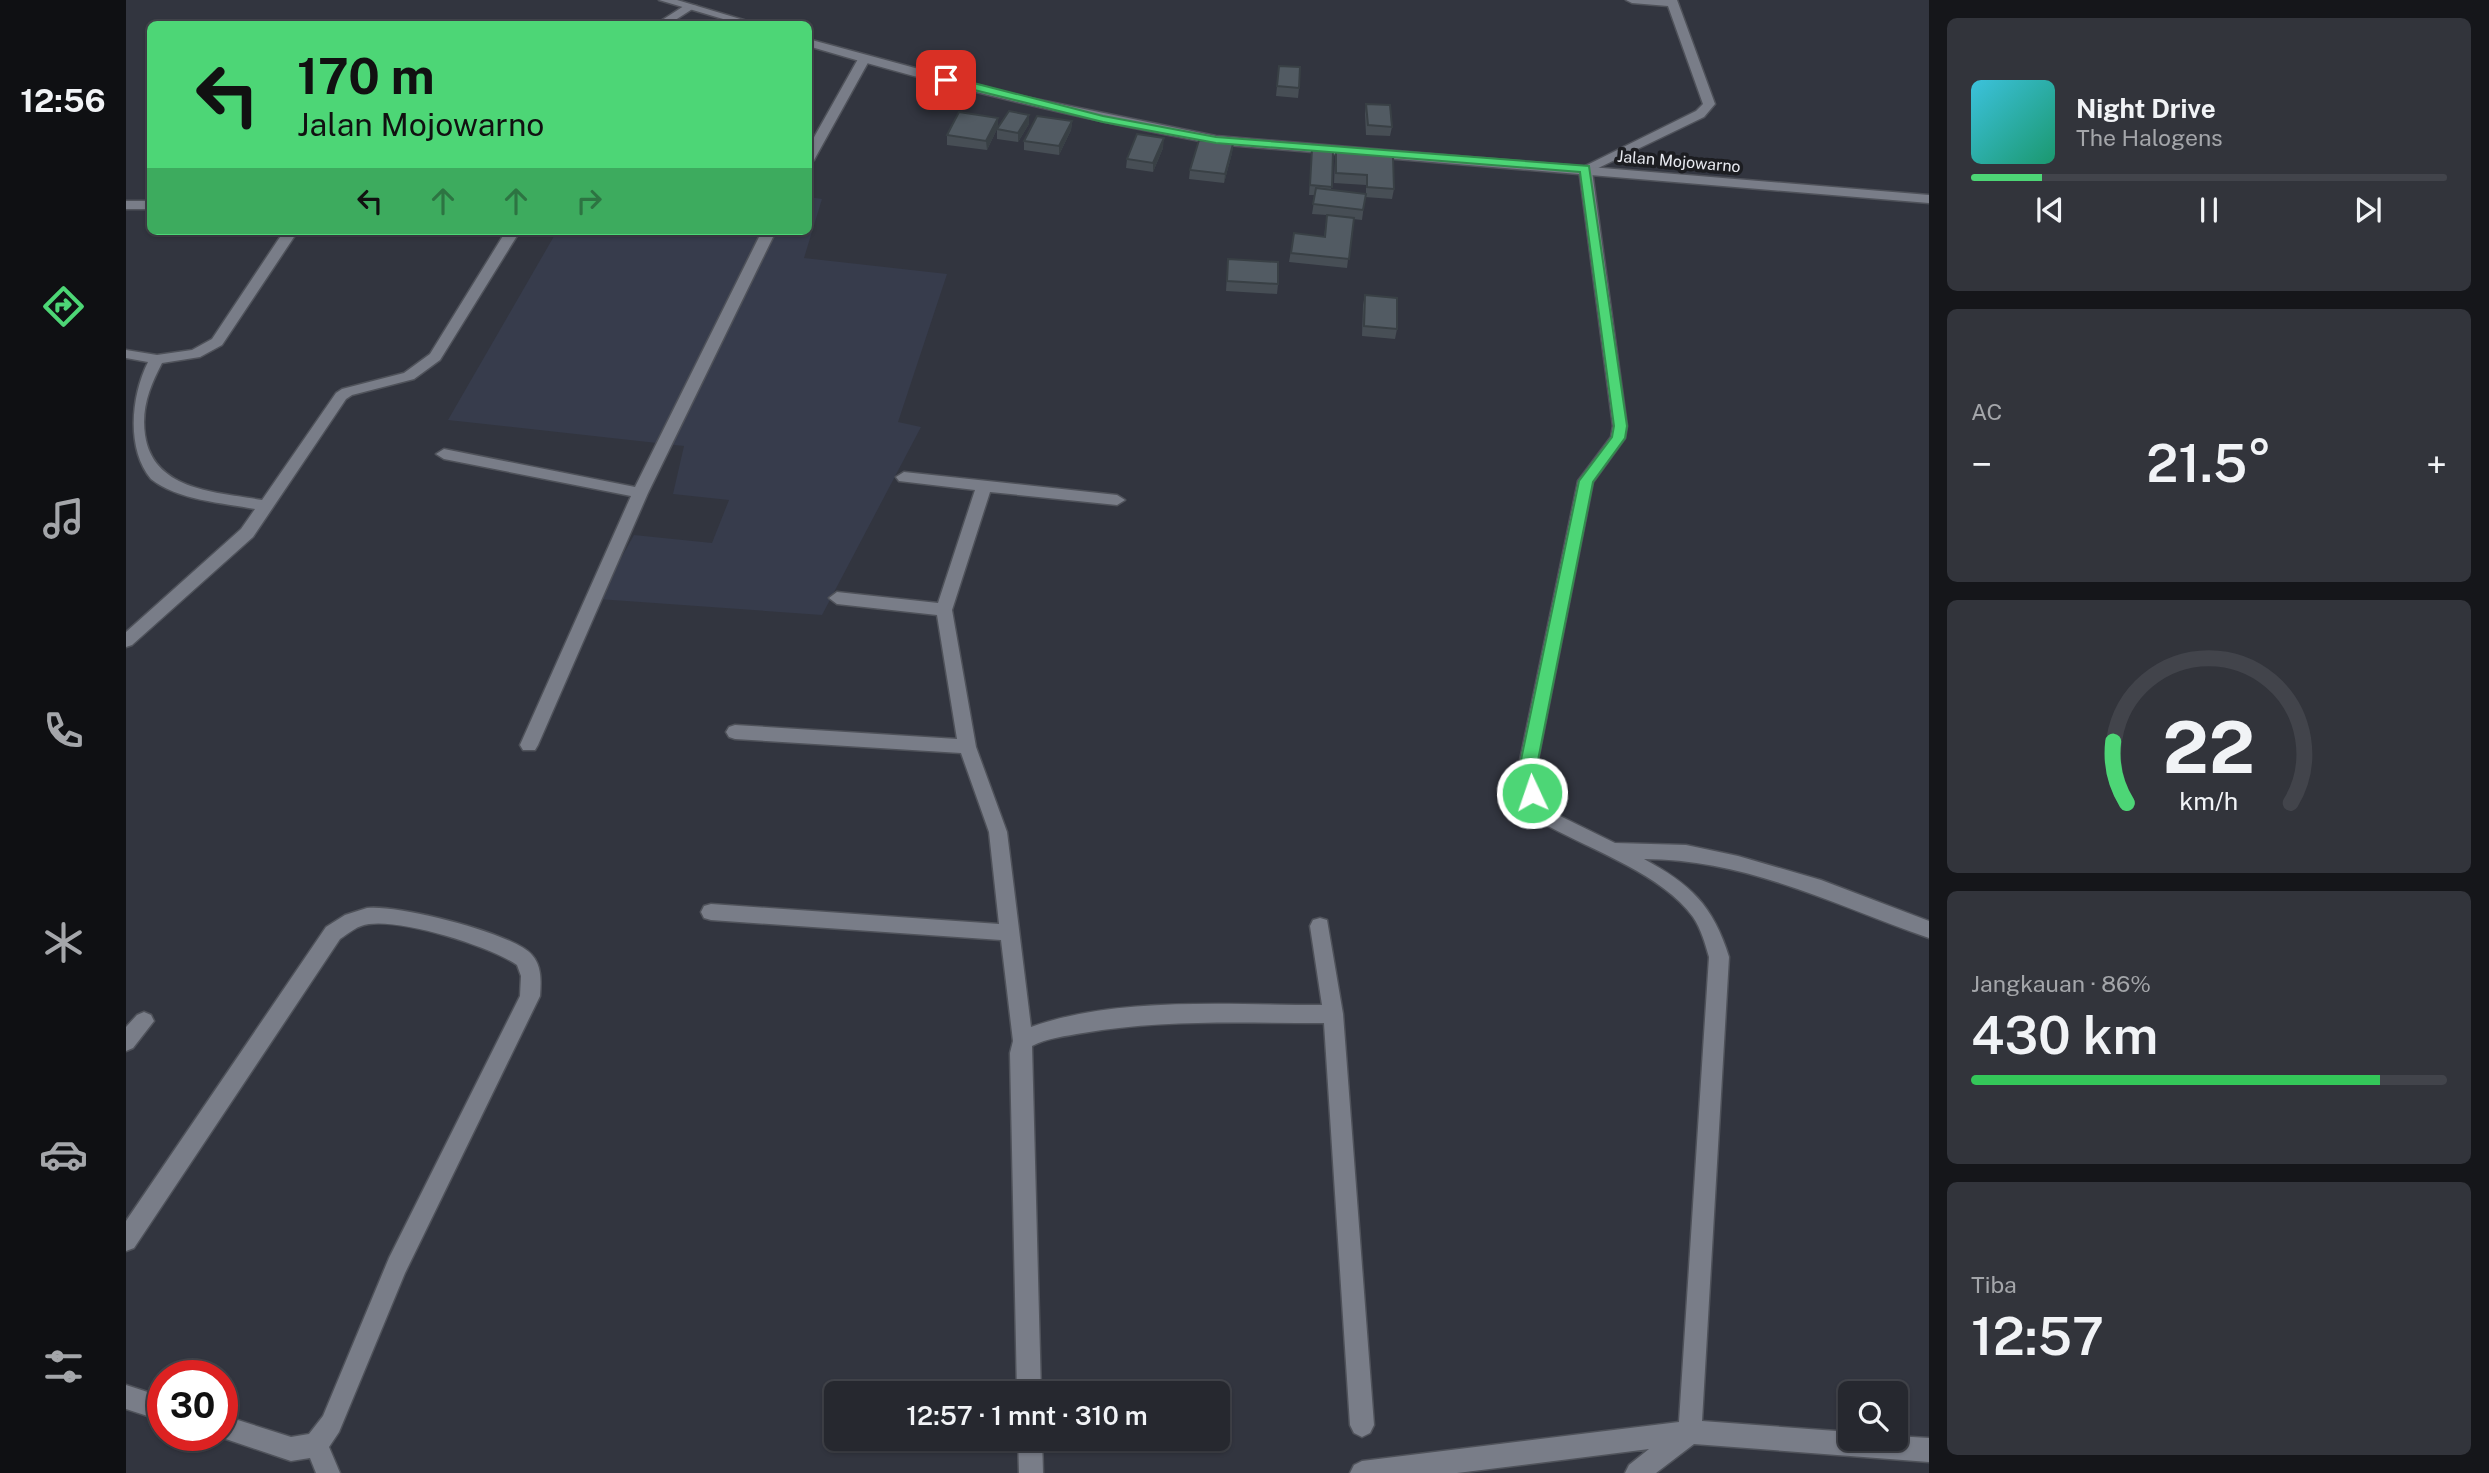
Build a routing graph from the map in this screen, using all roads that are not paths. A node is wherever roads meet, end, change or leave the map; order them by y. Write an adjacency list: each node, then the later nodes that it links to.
1 (665, 0): 4 (street)
2 (1632, 0): 3 (street)
3 (1671, 1): 10 (street)
4 (691, 6): 5 (street); 6 (street)
5 (667, 21)
6 (741, 21)
7 (812, 43): 8 (street, Jalan Mojowarno)
8 (864, 59): 9 (street); 10 (street, Jalan Mojowarno)
9 (812, 153)
10 (1585, 169): 11 (street, Jalan Mojowarno); 31 (street)
11 (1929, 199)
12 (126, 205): 13 (street)
13 (147, 205)
14 (288, 235): 18 (street)
15 (511, 235): 24 (street)
16 (767, 235): 22 (street)
17 (126, 354): 18 (street)
18 (158, 359): 24 (street)
19 (444, 454): 22 (street)
20 (904, 477): 21 (street)
21 (985, 484): 23 (street); 26 (street)
22 (640, 493): 29 (street)
23 (1117, 500)
24 (265, 506): 27 (street)
25 (837, 598): 26 (street)
26 (944, 610): 30 (street)
27 (128, 636)
28 (735, 732): 30 (street)
29 (529, 746)
30 (967, 747): 35 (street)
31 (1609, 851): 34 (street); 46 (street)
32 (711, 912): 35 (street)
33 (1320, 926): 36 (street)
34 (1929, 930)
35 (1012, 933): 38 (street)
36 (1333, 1014): 38 (street); 44 (street)
37 (144, 1021): 39 (street)
38 (1023, 1041): 41 (street)
39 (126, 1042)
40 (126, 1240): 47 (street)
41 (1029, 1381)
42 (126, 1397): 43 (street)
43 (147, 1404)
44 (1362, 1425)
45 (238, 1432): 47 (street)
46 (1689, 1432): 48 (street); 52 (street); 53 (street)
47 (316, 1445): 50 (street)
48 (1929, 1450)
49 (1030, 1451): 51 (street)
50 (328, 1473)
51 (1031, 1473)
52 (1362, 1473)
53 (1637, 1473)

